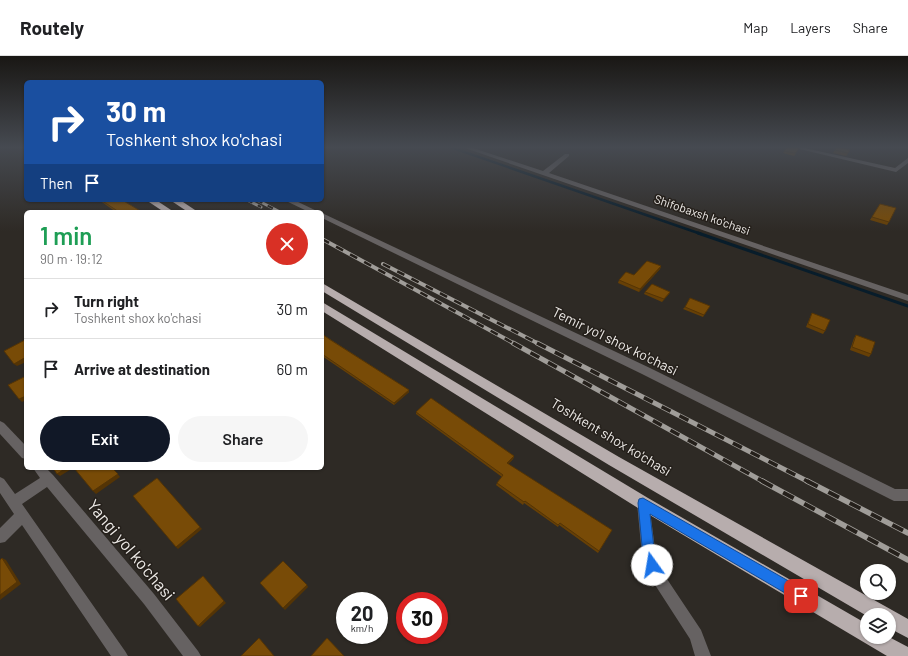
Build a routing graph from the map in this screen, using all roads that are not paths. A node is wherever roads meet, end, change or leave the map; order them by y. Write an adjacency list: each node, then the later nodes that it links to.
1 (547, 175): 10 (street, Shifobaxsh ko'chasi)
2 (153, 202): 5 (highway)
3 (177, 202): 6 (highway)
4 (292, 202): 7 (street)
5 (167, 210)
6 (191, 210)
7 (310, 210)
8 (324, 216): 17 (street, Temir yo'l shox ko'chasi)
9 (324, 287): 22 (highway, Toshkent shox ko'chasi)
10 (908, 298)
11 (324, 307): 19 (highway)
12 (0, 426): 13 (street)
13 (24, 452)
14 (41, 470): 15 (street, Yangi yol ko'chasi)
15 (49, 479): 18 (street); 28 (street, Yangi yol ko'chasi)
16 (0, 483): 18 (street)
17 (908, 495)
18 (14, 502): 20 (street)
19 (643, 503): 25 (highway); 29 (street)
20 (23, 515): 21 (street); 27 (street)
21 (0, 537)
22 (871, 608)
23 (896, 622): 24 (highway)
24 (908, 629)
25 (860, 630)
26 (884, 644): 30 (highway)
27 (120, 656)
28 (193, 656)
29 (703, 656)
30 (905, 656)

